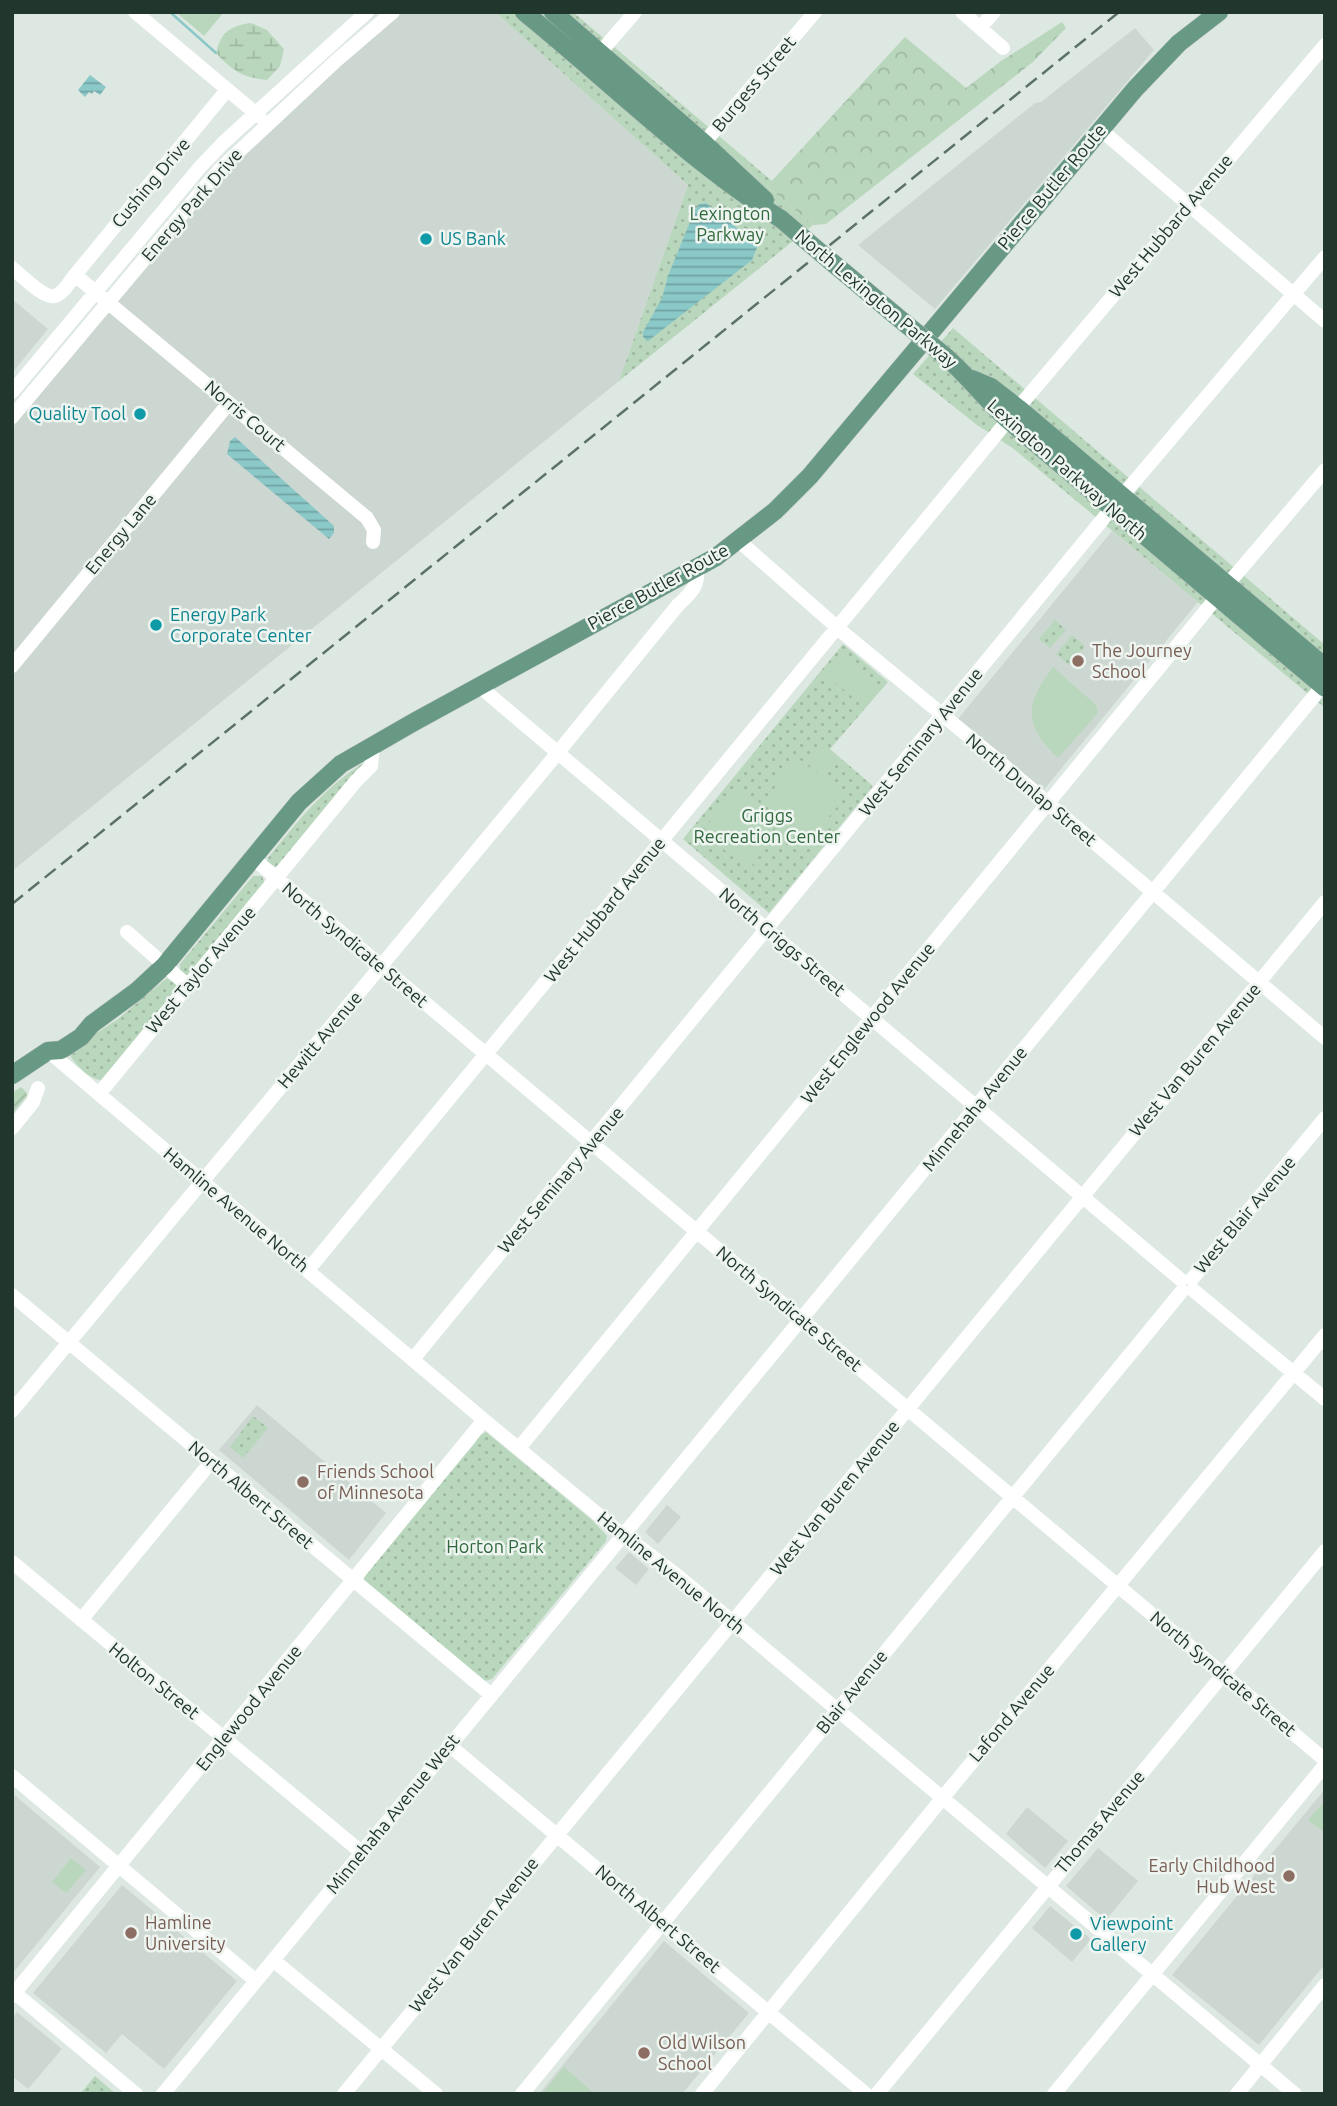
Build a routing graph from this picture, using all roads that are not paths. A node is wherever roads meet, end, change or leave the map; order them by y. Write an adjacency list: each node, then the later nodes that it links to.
1 (135, 12): 15 (street)
2 (367, 12): 16 (street, Energy Park Drive)
3 (393, 12): 17 (street, Energy Park Drive)
4 (524, 12): 19 (main road)
5 (554, 12): 14 (main road)
6 (635, 12): 14 (street)
7 (815, 12): 19 (street, Burgess Street)
8 (962, 12): 11 (street)
9 (994, 12): 11 (street)
10 (1219, 12): 18 (main road, Pierce Butler Route)
11 (981, 28): 13 (street)
12 (1325, 45): 20 (street, West Hubbard Avenue)
13 (1003, 48)
14 (600, 54): 19 (main road)
15 (227, 90): 16 (street); 23 (street, Cushing Drive)
16 (255, 113): 17 (street); 25 (street, Energy Park Drive)
17 (267, 124): 25 (street, Energy Park Drive)
18 (1101, 130): 20 (street); 34 (main road, Pierce Butler Route)
19 (698, 149): 27 (main road, North Lexington Parkway, bridge)
20 (1189, 205): 24 (street); 30 (street, West Hubbard Avenue)
21 (1325, 257): 24 (street, West Seminary Avenue)
22 (12, 268): 23 (street, Cushing Drive)
23 (75, 275): 25 (street, Norris Court)
24 (1293, 295): 26 (street); 33 (street, West Seminary Avenue)
25 (102, 296): 28 (street, Energy Park Drive); 29 (street, Norris Court); 31 (street, Energy Park Drive)
26 (1325, 321)
27 (971, 379): 30 (main road, Lexington Parkway North)
28 (12, 392)
29 (229, 403): 35 (street, Norris Court); 39 (street, Energy Lane)
30 (1013, 414): 33 (main road, Lexington Parkway North); 38 (street, West Hubbard Avenue)
31 (12, 417)
32 (1325, 470): 37 (street, West Englewood Avenue)
33 (1117, 502): 37 (main road, Lexington Parkway North); 43 (street, West Seminary Avenue)
34 (739, 541): 36 (main road, Pierce Butler Route); 38 (street, North Dunlap Street)
35 (373, 542)
36 (697, 568): 41 (main road, Pierce Butler Route); 45 (street, Hewitt Avenue)
37 (1223, 591): 40 (main road, Lexington Parkway North); 42 (main road, Lexington Parkway North); 46 (street, West Englewood Avenue)
38 (838, 628): 43 (street, North Dunlap Street); 47 (street, West Hubbard Avenue)
39 (12, 666)
40 (1325, 667)
41 (480, 686): 44 (main road, Pierce Butler Route); 45 (street, North Griggs Street)
42 (1324, 686): 50 (street, Minnehaha Avenue)
43 (943, 717): 46 (street, North Dunlap Street); 52 (street, West Seminary Avenue)
44 (373, 745): 48 (main road, Pierce Butler Route); 49 (street, West Taylor Avenue)
45 (558, 753): 47 (street, North Griggs Street); 55 (street, Hewitt Avenue)
46 (1048, 805): 50 (street, North Dunlap Street); 58 (street, West Englewood Avenue)
47 (662, 841): 52 (street, North Griggs Street); 61 (street, West Hubbard Avenue)
48 (254, 859): 49 (street, North Syndicate Street); 54 (main road, Pierce Butler Route)
49 (276, 879): 55 (street, North Syndicate Street); 57 (street, West Taylor Avenue)
50 (1153, 894): 56 (street, North Dunlap Street); 65 (street, Minnehaha Avenue)
51 (1325, 902): 56 (street, West Van Buren Avenue)
52 (768, 930): 58 (street, North Griggs Street); 68 (street, West Seminary Avenue)
53 (127, 932): 54 (street)
54 (164, 965): 57 (street); 60 (main road, Pierce Butler Route)
55 (381, 967): 61 (street, North Syndicate Street); 69 (street, Hewitt Avenue)
56 (1259, 982): 59 (street, North Dunlap Street); 70 (street, West Van Buren Avenue)
57 (188, 986): 64 (street, West Taylor Avenue)
58 (872, 1018): 65 (street, North Griggs Street); 71 (street, West Englewood Avenue)
59 (1325, 1038)
60 (48, 1051): 62 (main road, Pierce Butler Route); 64 (street, Hamline Avenue North)
61 (486, 1056): 68 (street, North Syndicate Street); 72 (street, West Hubbard Avenue)
62 (12, 1074)
63 (38, 1088): 67 (street)
64 (99, 1094): 69 (street, Hamline Avenue North)
65 (976, 1107): 70 (street, North Griggs Street); 75 (street, Minnehaha Avenue)
66 (1325, 1118): 73 (street, West Blair Avenue)
67 (12, 1128)
68 (592, 1143): 71 (street, North Syndicate Street); 78 (street, West Seminary Avenue)
69 (202, 1181): 72 (street, Hamline Avenue North); 77 (street, Hewitt Avenue)
70 (1082, 1196): 73 (street, North Griggs Street); 81 (street, West Van Buren Avenue)
71 (697, 1232): 75 (street, North Syndicate Street); 84 (street, West Englewood Avenue)
72 (308, 1270): 78 (street, Hamline Avenue North)
73 (1187, 1285): 79 (street, North Griggs Street); 86 (street, Blair Avenue)
74 (12, 1295): 77 (street, North Albert Street)
75 (802, 1320): 81 (street, North Syndicate Street); 87 (street, Minnehaha Avenue)
76 (1325, 1335): 79 (street, Lafond Avenue)
77 (69, 1342): 82 (street, Hewitt Avenue); 85 (street, North Albert Street)
78 (413, 1359): 83 (street, Hamline Avenue North)
79 (1293, 1373): 80 (street, North Griggs Street); 91 (street, Lafond Avenue)
80 (1325, 1399)
81 (908, 1409): 86 (street, North Syndicate Street); 93 (street, West Van Buren Avenue)
82 (12, 1411)
83 (484, 1420): 84 (street, Hamline Avenue North); 90 (street, Englewood Avenue)
84 (519, 1448): 87 (street, Hamline Avenue North)
85 (211, 1462): 90 (street, North Albert Street); 92 (street)
86 (1013, 1497): 91 (street, North Syndicate Street); 96 (street, Blair Avenue)
87 (624, 1534): 93 (street, Hamline Avenue North); 95 (street, Minnehaha Avenue West)
88 (1325, 1551): 94 (street, Thomas Avenue)
89 (12, 1562): 92 (street, Holton Street)
90 (353, 1580): 95 (street, North Albert Street); 97 (street, Englewood Avenue)
91 (1118, 1586): 94 (street, North Syndicate Street); 102 (street, Lafond Avenue)
92 (81, 1620): 97 (street, Holton Street)
93 (732, 1622): 96 (street, Hamline Avenue North); 103 (street, West Van Buren Avenue)
94 (1223, 1674): 99 (street, North Syndicate Street); 106 (street, Thomas Avenue)
95 (490, 1694): 98 (street, Minnehaha Avenue West)
96 (838, 1710): 102 (street, Hamline Avenue North); 107 (street, Blair Avenue)
97 (224, 1739): 104 (street, Holton Street); 105 (street, Englewood Avenue)
98 (449, 1745): 103 (street, North Albert Street); 104 (street, Minnehaha Avenue West)
99 (1325, 1760)
100 (1325, 1765): 109 (street)
101 (12, 1776): 105 (street)
102 (943, 1797): 106 (street, Hamline Avenue North); 113 (street, Lafond Avenue)
103 (557, 1834): 107 (street, North Albert Street); 114 (street, West Van Buren Avenue)
104 (361, 1852): 108 (street, Minnehaha Avenue West)
105 (120, 1865): 110 (street); 112 (street, Englewood Avenue)
106 (1047, 1886): 109 (street, Hamline Avenue North); 123 (street, Thomas Avenue)
107 (663, 1923): 113 (street, North Albert Street); 120 (street, Blair Avenue)
108 (273, 1960): 110 (street, Minnehaha Avenue West); 114 (street)
109 (1152, 1975): 115 (street, Hamline Avenue North); 124 (street)
110 (256, 1980): 117 (street, Minnehaha Avenue West)
111 (1325, 1985): 115 (street)
112 (14, 1994): 116 (street)
113 (769, 2012): 121 (street, Lafond Avenue); 122 (street, North Albert Street)
114 (382, 2048): 118 (street, West Van Buren Avenue); 119 (street)
115 (1261, 2064): 125 (street); 126 (street, Hamline Avenue North)
116 (136, 2094)
117 (163, 2094)
118 (344, 2094)
119 (436, 2094)
120 (522, 2094)
121 (702, 2094)
122 (866, 2094)
123 (877, 2094)
124 (1054, 2094)
125 (1237, 2094)
126 (1295, 2094)

